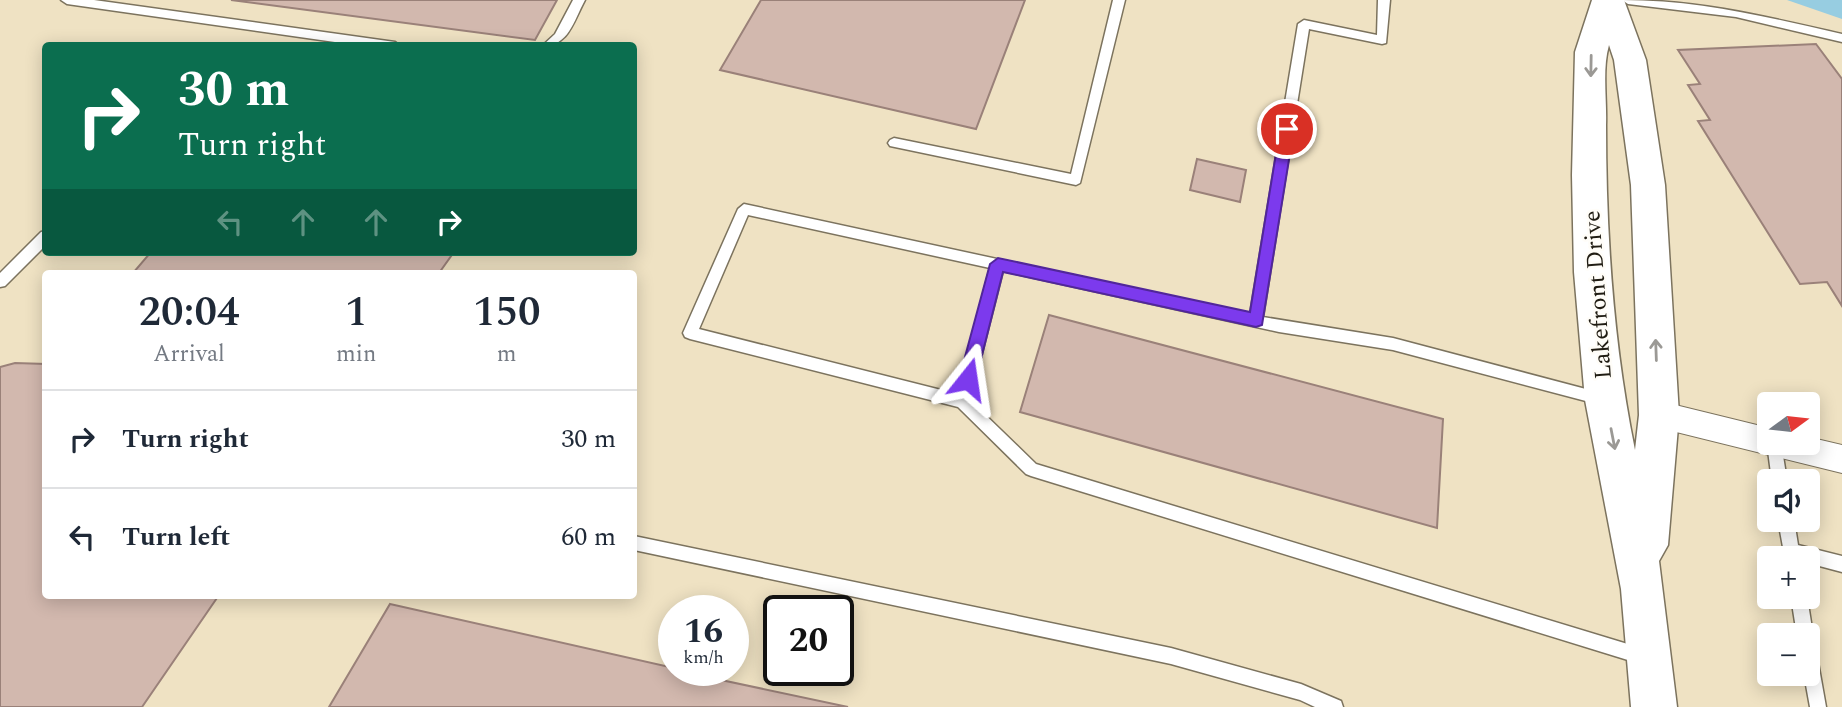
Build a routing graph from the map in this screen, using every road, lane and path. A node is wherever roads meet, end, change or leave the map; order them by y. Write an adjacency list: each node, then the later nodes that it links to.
1 (67, 0): 8 (lane)
2 (579, 0): 9 (lane)
3 (1119, 0): 10 (lane)
4 (1384, 0): 14 (lane)
5 (1608, 0): 15 (street, Lakefront Drive, one-way to 15); 17 (street, Lakefront Drive, one-way to 5)
6 (1628, 0): 7 (lane)
7 (1842, 38)
8 (366, 42)
9 (552, 42)
10 (894, 143)
11 (42, 240): 13 (lane)
12 (998, 264): 14 (lane); 16 (lane); 16 (lane)
13 (0, 282)
14 (1256, 320): 15 (lane)
15 (1605, 400): 24 (street, Lakefront Drive, one-way to 24)
16 (961, 402): 25 (lane)
17 (1659, 415): 18 (street); 24 (street, Lakefront Drive)
18 (1757, 439)
19 (1820, 454): 20 (street)
20 (1842, 459)
21 (637, 544): 27 (lane)
22 (1820, 560): 23 (lane)
23 (1842, 564)
24 (1643, 589): 25 (street, Lakefront Drive)
25 (1650, 659): 28 (street, Lakefront Drive)
26 (1814, 686): 29 (lane)
27 (1335, 707)
28 (1654, 707)
29 (1818, 707)

